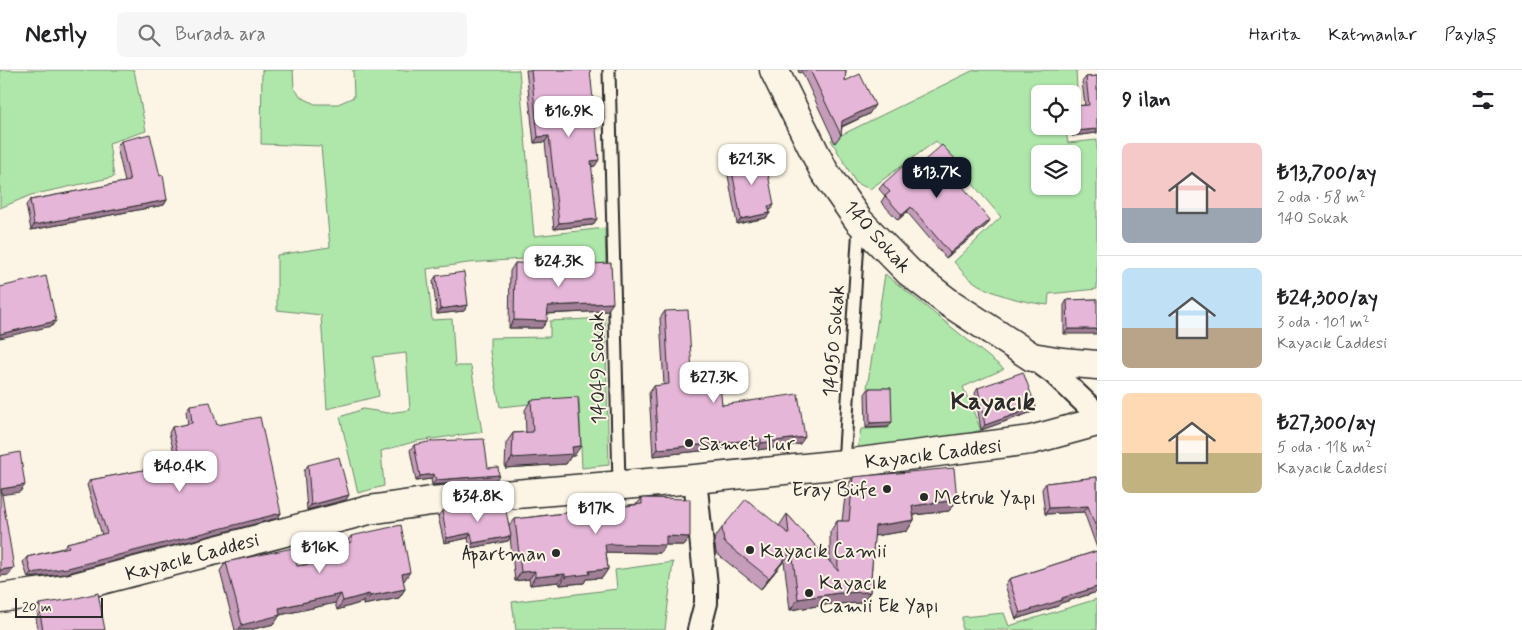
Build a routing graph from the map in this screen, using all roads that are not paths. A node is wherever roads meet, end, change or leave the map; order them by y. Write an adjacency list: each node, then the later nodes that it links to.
1 (609, 70): 10 (lane, 14049 Sokak)
2 (774, 70): 3 (street, 140 Sokak)
3 (859, 221): 4 (street, 140 Sokak); 8 (lane, 14050 Sokak)
4 (1032, 357): 5 (street, 140 Sokak); 6 (street, 140 Sokak)
5 (1097, 365)
6 (1097, 414)
7 (1097, 422): 8 (street, Kayacık Caddesi)
8 (844, 464): 9 (street, Kayacık Caddesi)
9 (695, 479): 10 (street, Kayacık Caddesi); 12 (street)
10 (619, 484): 11 (street, Kayacık Caddesi)
11 (0, 598)
12 (699, 630)

